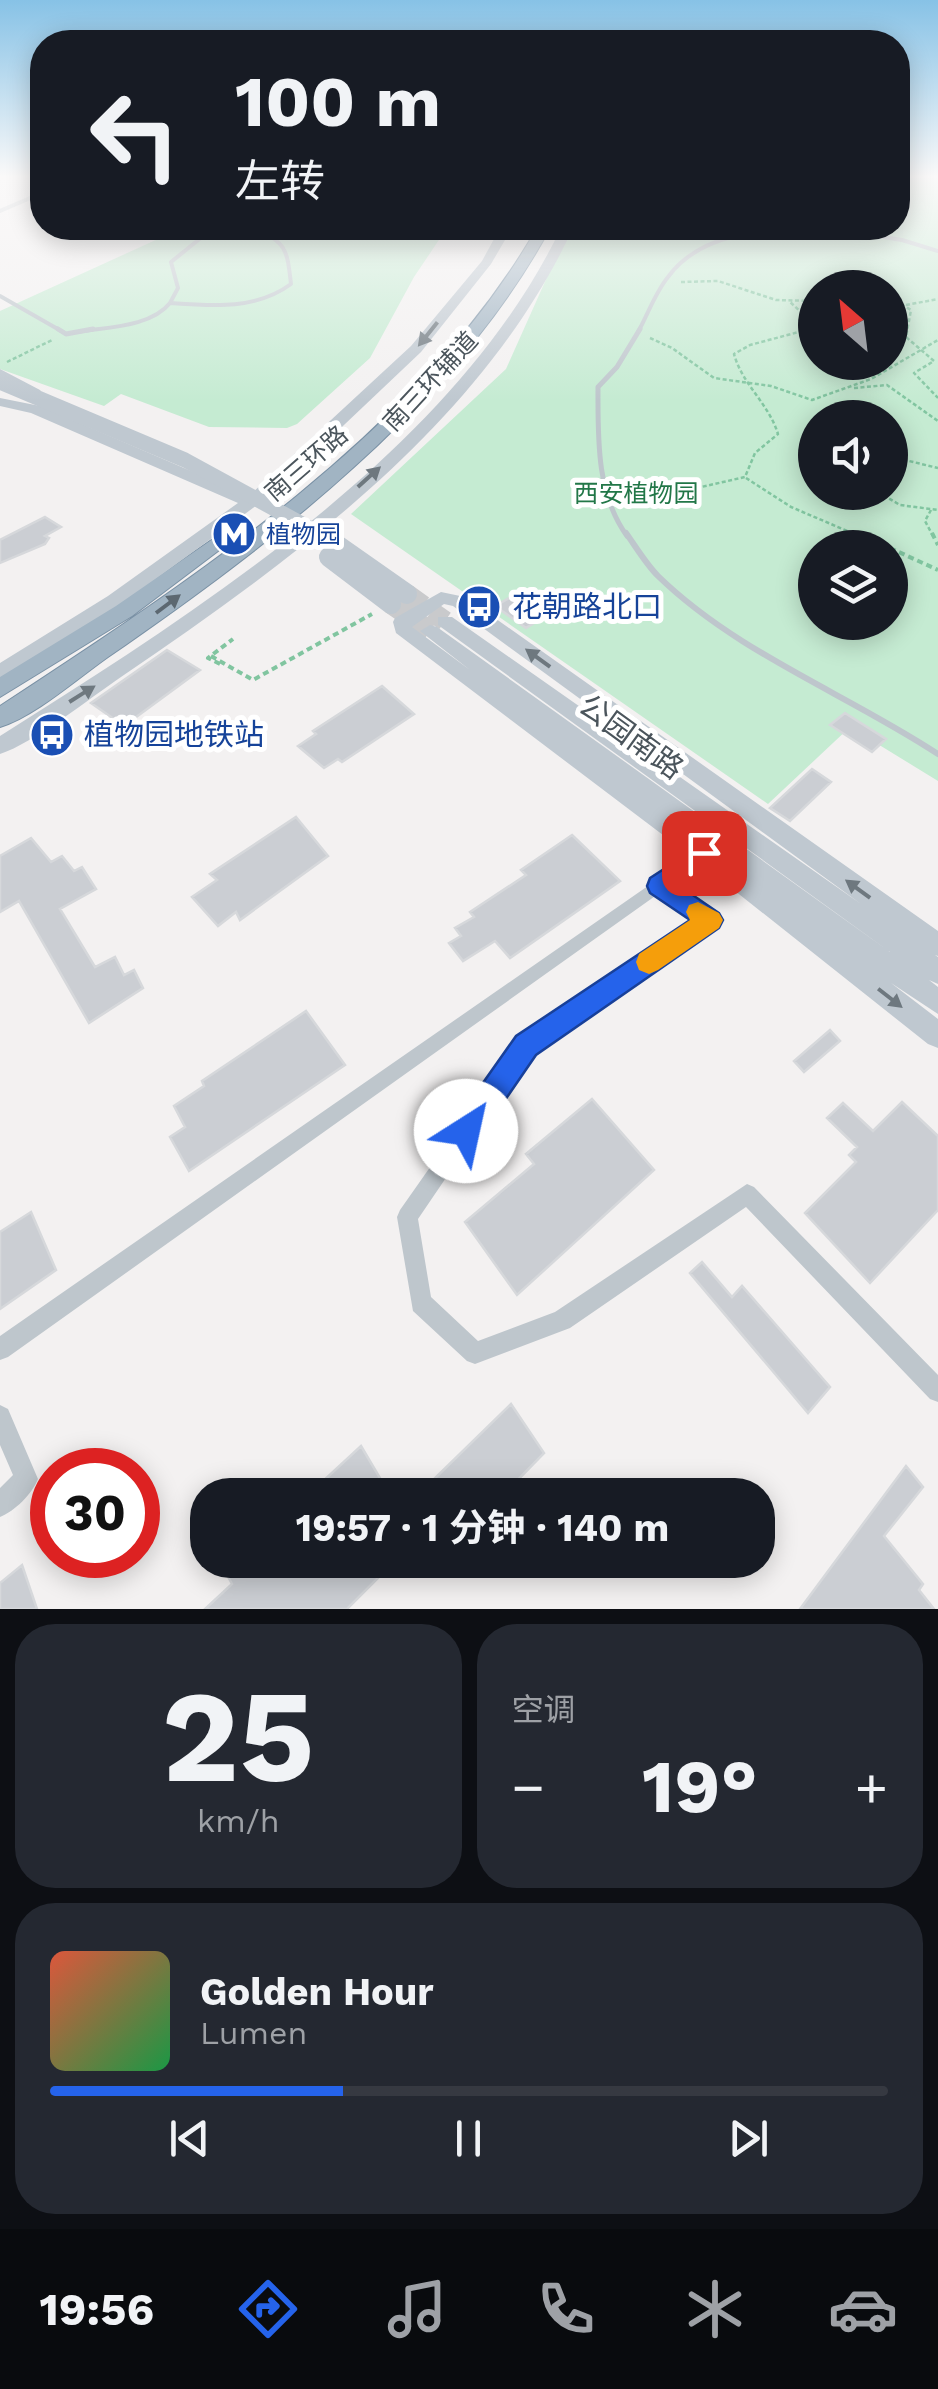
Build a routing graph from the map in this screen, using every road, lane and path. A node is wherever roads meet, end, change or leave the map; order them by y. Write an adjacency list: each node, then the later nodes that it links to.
1 (186, 250): 13 (lane)
2 (285, 250): 13 (lane)
3 (494, 250): 34 (main road, 南三环辅道, one-way to 34)
4 (512, 250): 45 (highway, 南三环路)
5 (532, 250): 46 (highway, 南三环路, one-way to 5)
6 (555, 250): 47 (main road, 南三环辅道, one-way to 6)
7 (699, 250): 8 (lane)
8 (667, 277): 11 (path); 16 (lane)
9 (0, 296): 15 (lane)
10 (938, 299): 14 (path)
11 (789, 301): 12 (path); 22 (path)
12 (798, 301)
13 (170, 303): 15 (lane)
14 (908, 305)
15 (66, 334): 20 (path)
16 (636, 336): 22 (path); 33 (lane)
17 (908, 338): 19 (path)
18 (938, 340): 19 (path)
19 (923, 348): 23 (path); 25 (path)
20 (0, 369): 34 (main road)
21 (0, 382): 24 (main road, bridge)
22 (748, 382): 23 (path); 32 (path)
23 (844, 389): 27 (path)
24 (0, 394)
25 (938, 398)
26 (0, 402): 34 (main road)
27 (938, 421)
28 (938, 461): 30 (path)
29 (908, 464): 30 (path)
30 (932, 466): 31 (path)
31 (938, 468)
32 (745, 477): 33 (path); 38 (path)
33 (610, 497): 48 (lane)
34 (257, 499): 44 (main road, 南三环辅道)
35 (908, 506): 36 (path)
36 (931, 510): 37 (path); 39 (path)
37 (938, 510)
38 (847, 530)
39 (938, 545)
40 (908, 556): 41 (path)
41 (937, 569)
42 (427, 628): 43 (path); 49 (main road); 51 (main road, one-way to 42); 52 (main road, 公园南路); 53 (main road, 公园南路)
43 (233, 639)
44 (0, 672)
45 (0, 688)
46 (0, 718)
47 (0, 746)
48 (938, 754)
49 (704, 853): 50 (street); 54 (main road, one-way to 54)
50 (659, 886): 55 (street); 56 (street)
51 (938, 945)
52 (938, 972)
53 (938, 1002)
54 (938, 1035)
55 (0, 1349)
56 (938, 1392)
57 (0, 1417): 58 (street)
58 (0, 1505)

